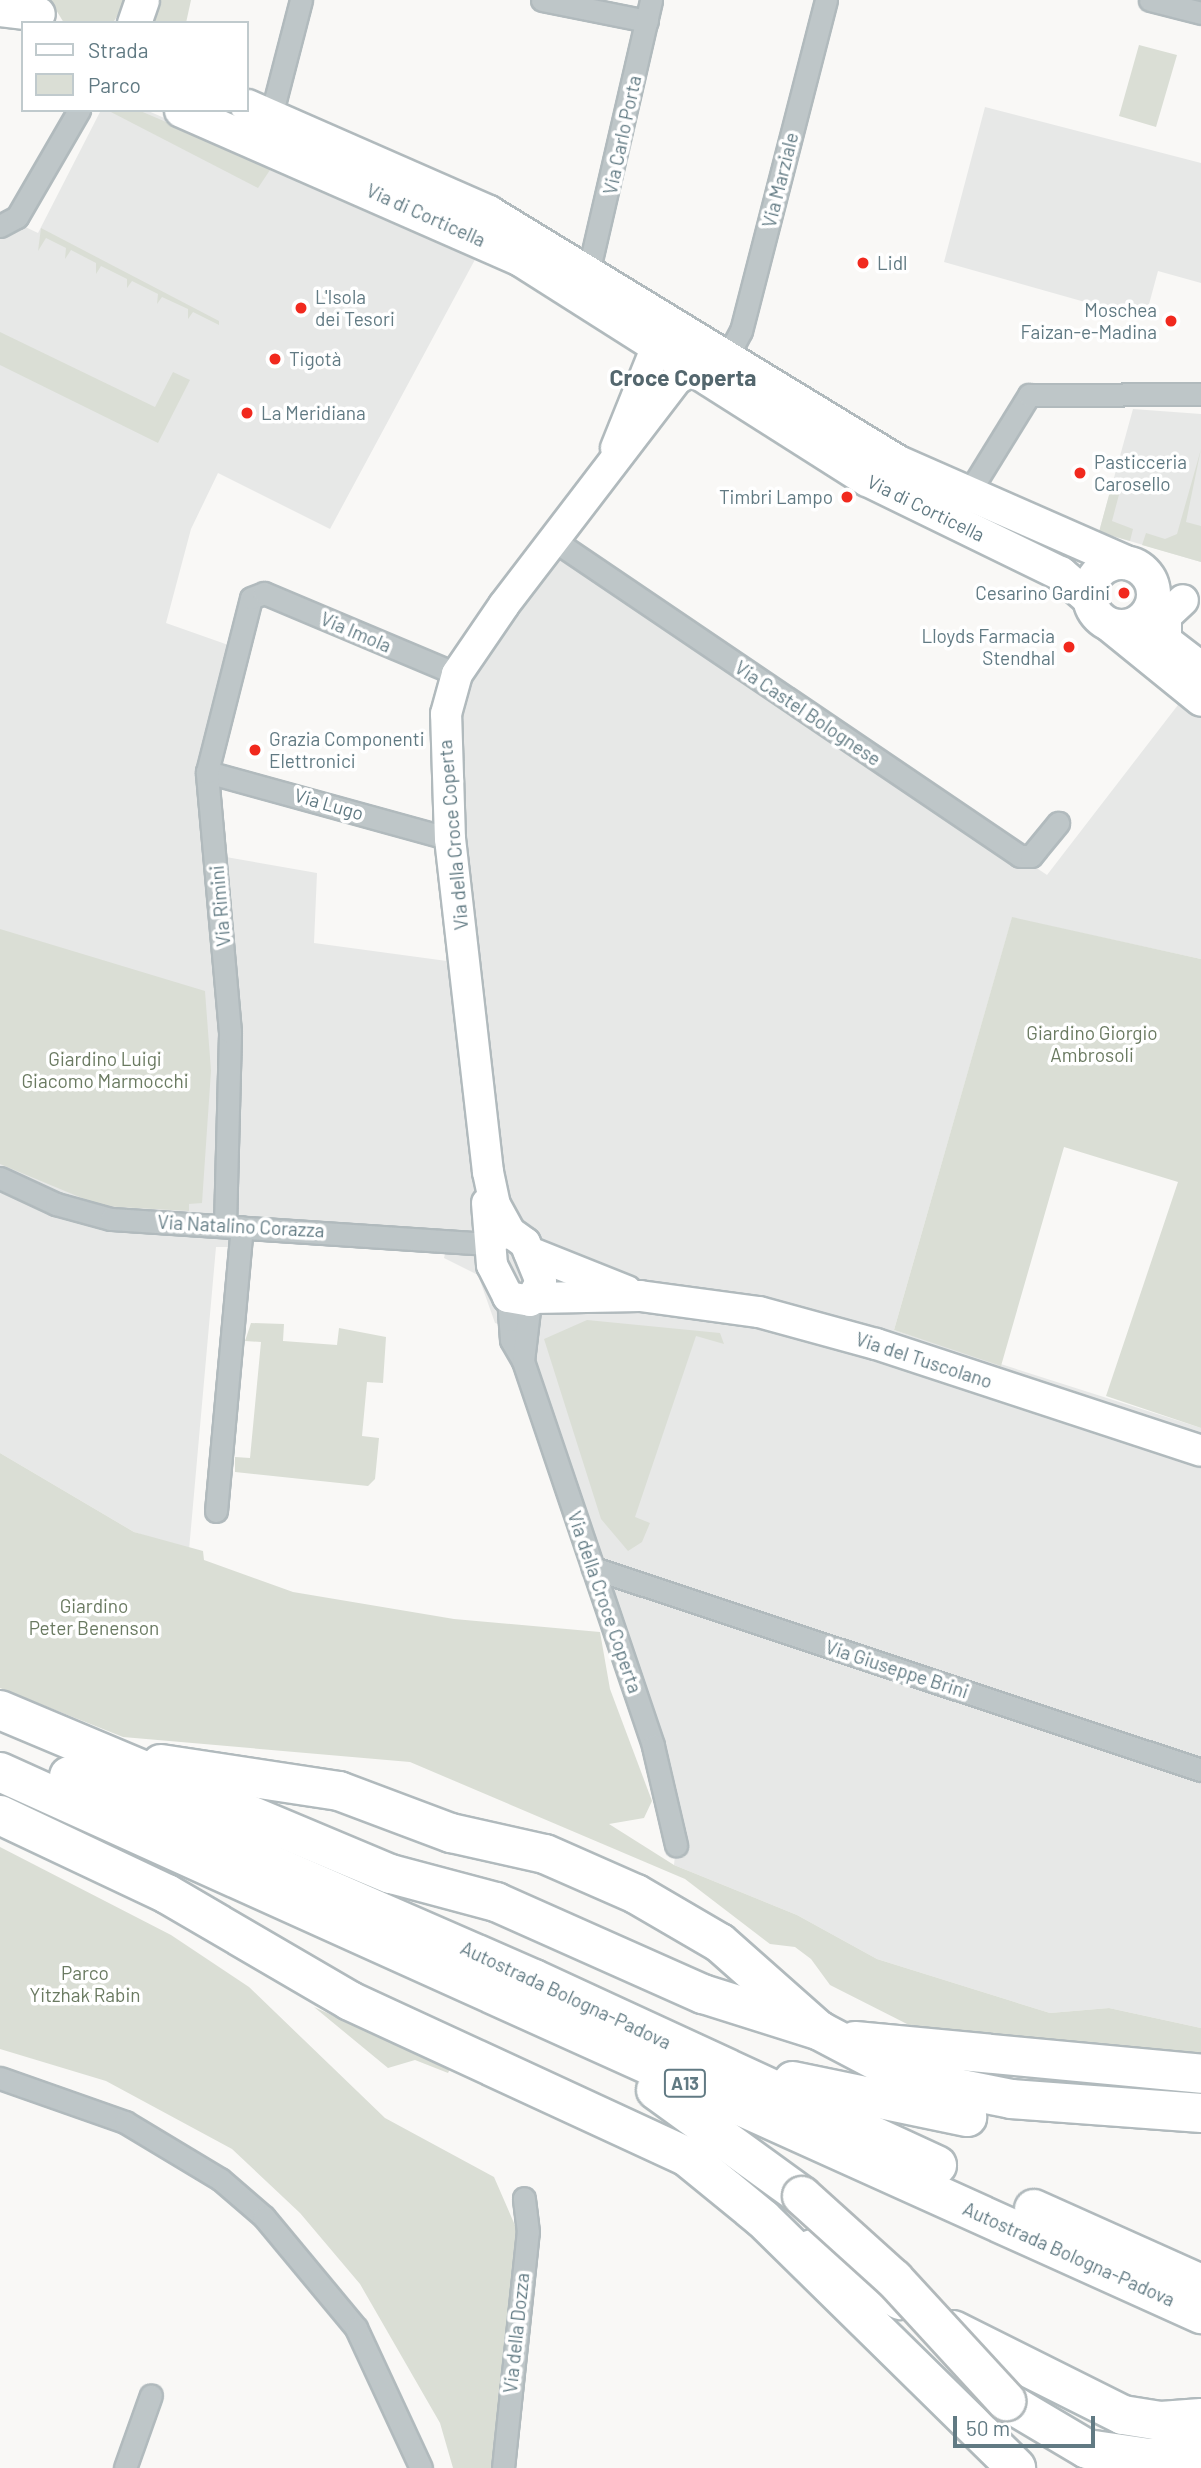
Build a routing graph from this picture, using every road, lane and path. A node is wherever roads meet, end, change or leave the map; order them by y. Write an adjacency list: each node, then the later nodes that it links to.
1 (301, 0): 10 (street)
2 (542, 0): 9 (street)
3 (651, 0): 9 (street, Via Carlo Porta)
4 (825, 0): 17 (street, Via Marziale)
5 (1150, 0): 8 (street)
6 (0, 9): 7 (main road)
7 (39, 12)
8 (1201, 13)
9 (647, 21): 14 (street, Via Carlo Porta)
10 (259, 111): 14 (main road, Via di Corticella)
11 (78, 112): 13 (street)
12 (186, 112): 15 (main road, Via di Corticella)
13 (4, 225)
14 (589, 269): 16 (main road, Via di Corticella)
15 (657, 346): 16 (main road, Via di Corticella); 19 (street, Via della Croce Coperta)
16 (694, 355): 17 (main road, Via di Corticella); 19 (street, Via della Croce Coperta); 24 (main road, Via di Corticella)
17 (727, 357): 20 (main road, Via di Corticella)
18 (1201, 394): 20 (street)
19 (610, 464): 21 (street, Via della Croce Coperta)
20 (966, 497): 22 (main road, Via di Corticella)
21 (552, 539): 28 (street, Via della Croce Coperta); 31 (street, Via Castel Bolognese)
22 (1125, 562): 24 (main road); 25 (main road)
23 (255, 593): 28 (street, Via Imola); 30 (street, Via Rimini)
24 (1089, 598): 26 (main road)
25 (1171, 605): 26 (main road); 27 (main road)
26 (1110, 625): 29 (main road)
27 (1201, 669)
28 (457, 674): 32 (street, Via della Croce Coperta)
29 (1201, 698)
30 (207, 772): 32 (street, Via Lugo); 34 (street, Via Rimini)
31 (1058, 823)
32 (450, 839): 35 (street, Via della Croce Coperta)
33 (0, 1178): 34 (street, Via Natalino Corazza)
34 (234, 1226): 35 (street, Via Natalino Corazza); 39 (street, Via Rimini)
35 (502, 1247): 36 (street, Via del Tuscolano); 37 (street, Via della Croce Coperta); 37 (street, Via della Croce Coperta)
36 (640, 1296): 37 (street, Via del Tuscolano); 38 (street, Via del Tuscolano)
37 (524, 1299): 40 (street, Via della Croce Coperta)
38 (1201, 1451)
39 (216, 1511)
40 (593, 1569): 44 (street, Via Giuseppe Brini); 47 (street, Via della Croce Coperta)
41 (0, 1710): 42 (highway)
42 (94, 1750): 50 (highway); 50 (highway)
43 (1, 1752): 48 (highway); 49 (highway, Autostrada Bologna-Padova / A13)
44 (1201, 1770)
45 (0, 1787): 48 (highway)
46 (0, 1815): 56 (highway)
47 (676, 1845)
48 (169, 1852): 49 (highway, Autostrada Bologna-Padova / A13)
49 (533, 1997): 54 (highway); 57 (highway, Autostrada Bologna-Padova / A13); 59 (highway, Autostrada Bologna-Padova / A13); 63 (highway, bridge)
50 (826, 2033): 51 (highway); 53 (highway)
51 (1201, 2074)
52 (0, 2078): 65 (street)
53 (1201, 2113)
54 (1201, 2133)
55 (524, 2198): 66 (street, Via della Dozza)
56 (763, 2219): 58 (highway); 67 (highway)
57 (1201, 2284)
58 (900, 2300)
59 (1201, 2314)
60 (953, 2330): 62 (highway)
61 (151, 2395): 64 (street)
62 (1201, 2418)
63 (1201, 2451)
64 (125, 2468)
65 (421, 2468)
66 (503, 2468)
67 (1016, 2468)

